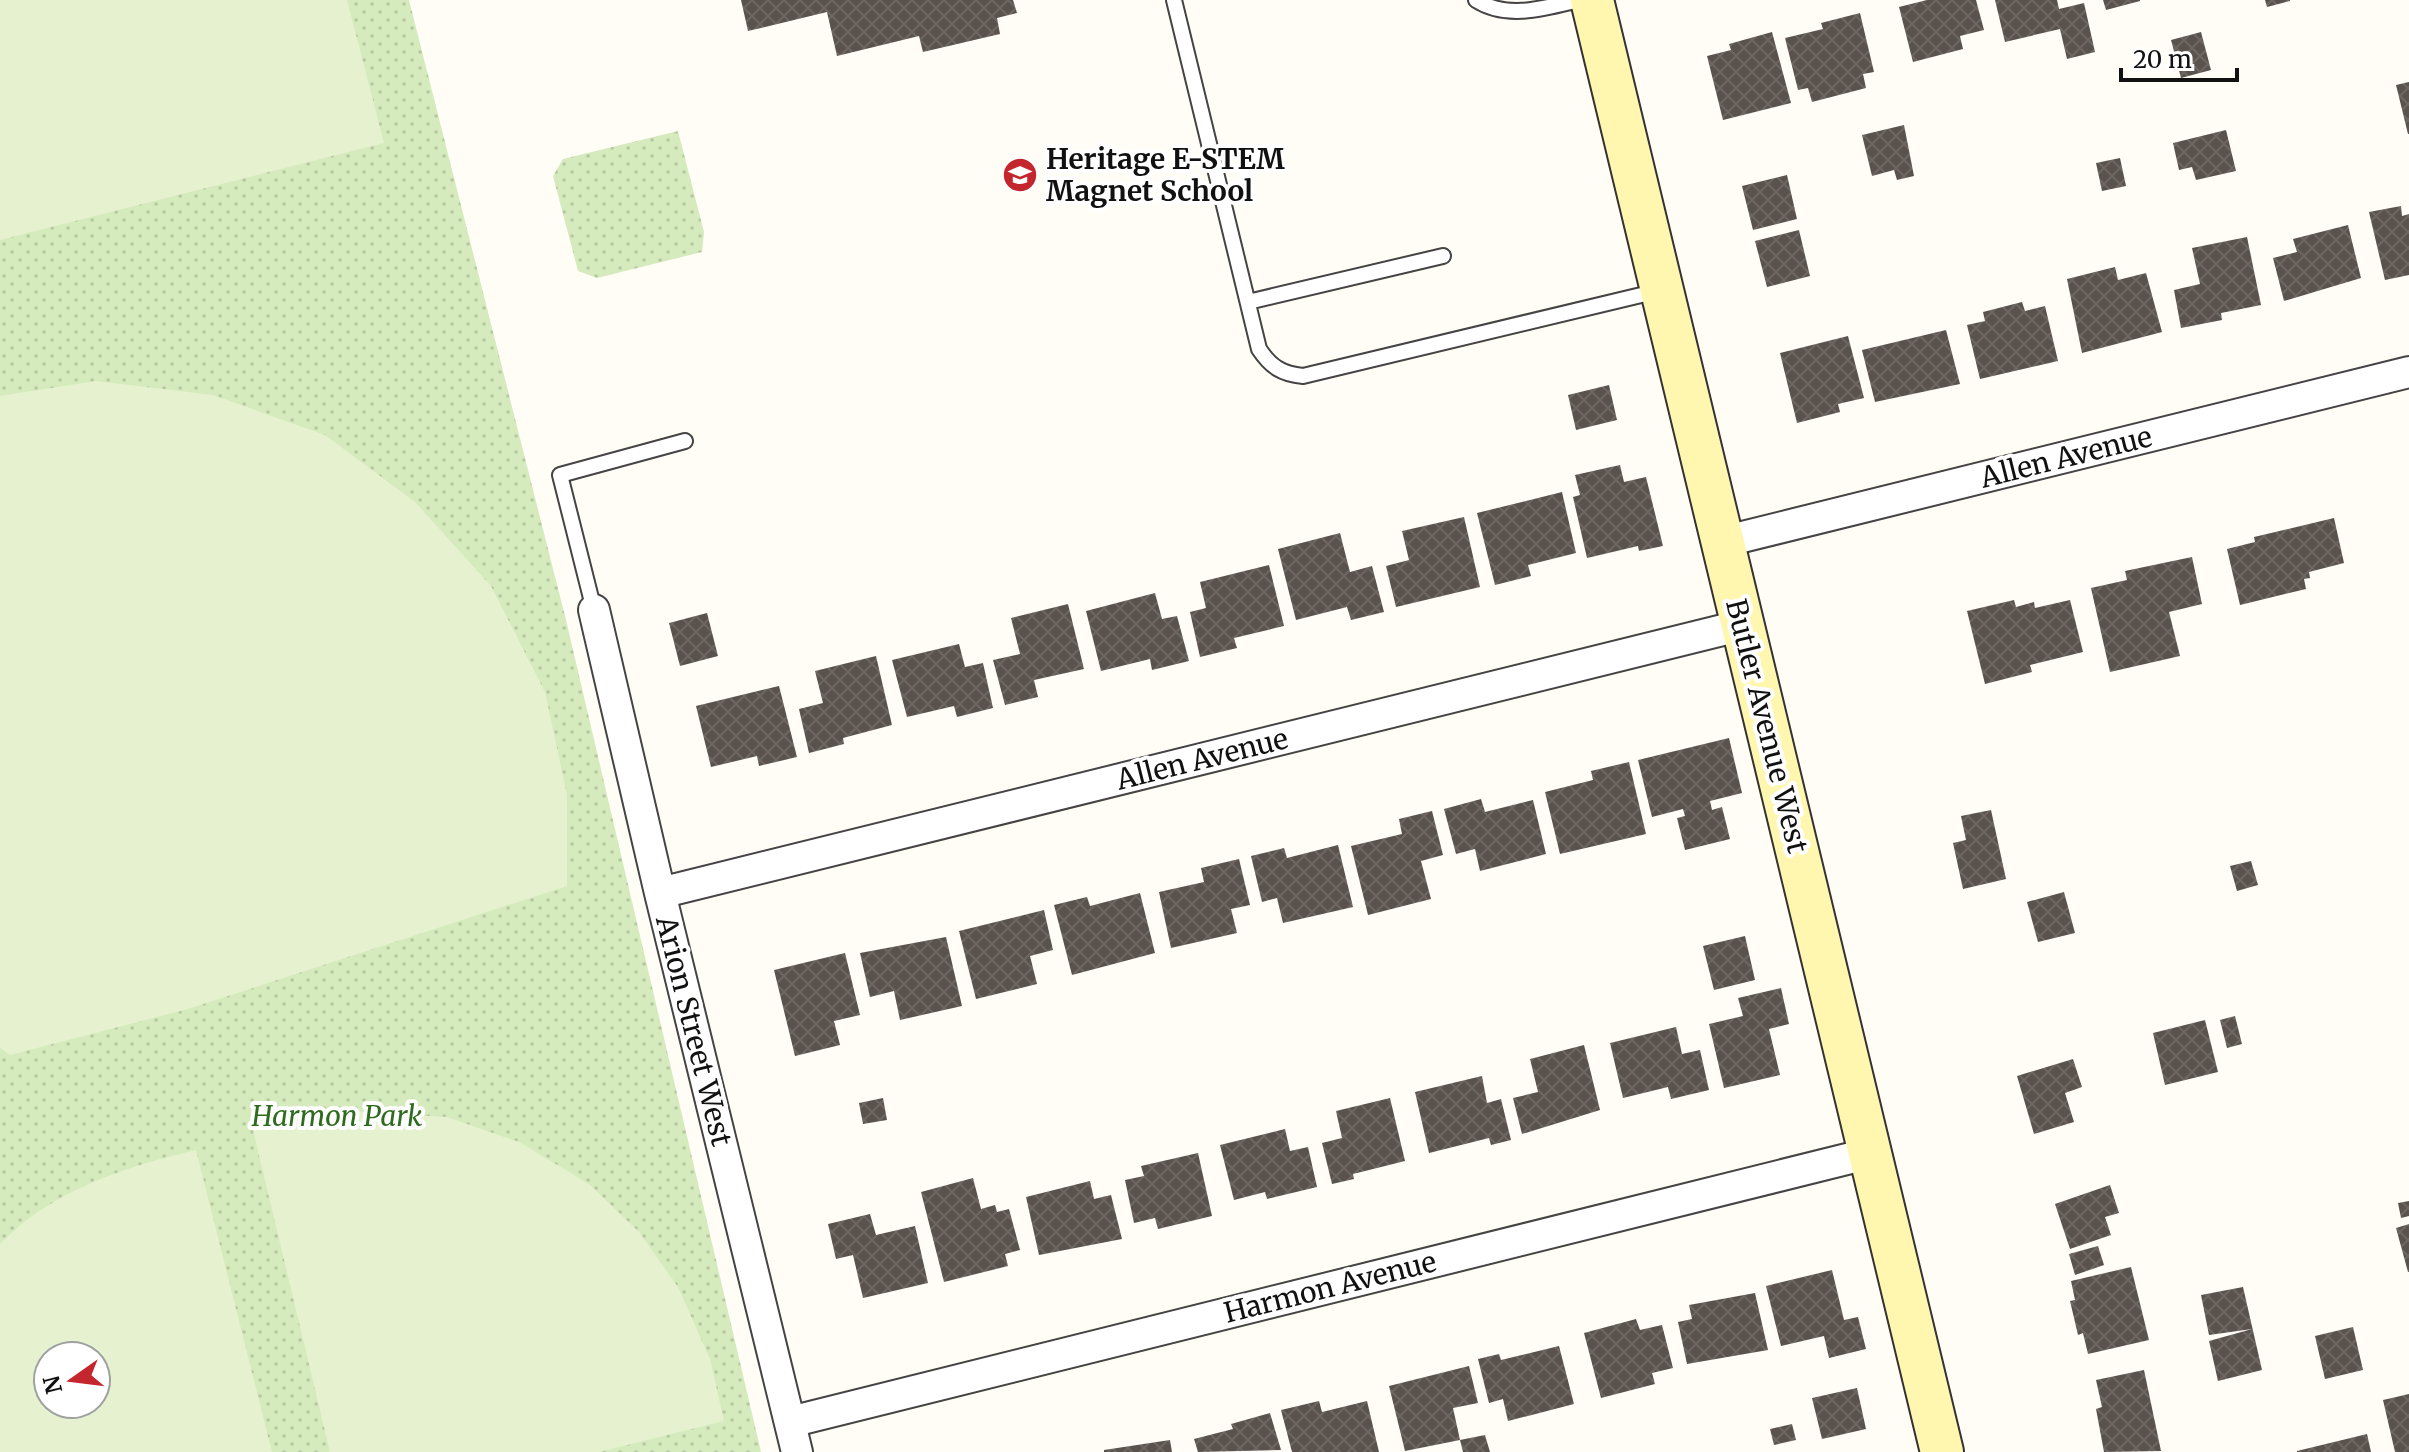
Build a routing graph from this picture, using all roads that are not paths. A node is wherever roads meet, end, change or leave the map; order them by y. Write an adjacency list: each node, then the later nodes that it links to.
1 (1174, 0): 7 (lane)
2 (1476, 0): 3 (lane)
3 (1579, 0)
4 (1592, 0): 6 (street, Butler Avenue West)
5 (1443, 256): 7 (lane)
6 (1662, 290): 7 (lane); 10 (street, Butler Avenue West)
7 (1248, 302)
8 (2409, 372): 10 (street, Allen Avenue)
9 (685, 441): 11 (lane)
10 (1722, 542): 12 (street, Butler Avenue West)
11 (594, 610): 13 (street, Arion Street West)
12 (1743, 625): 13 (street, Allen Avenue); 14 (street, Butler Avenue West)
13 (660, 893): 15 (street, Arion Street West)
14 (1871, 1153): 15 (street, Harmon Avenue); 17 (street, Butler Avenue West)
15 (790, 1422): 16 (street, Arion Street West)
16 (797, 1452)
17 (1942, 1452)

